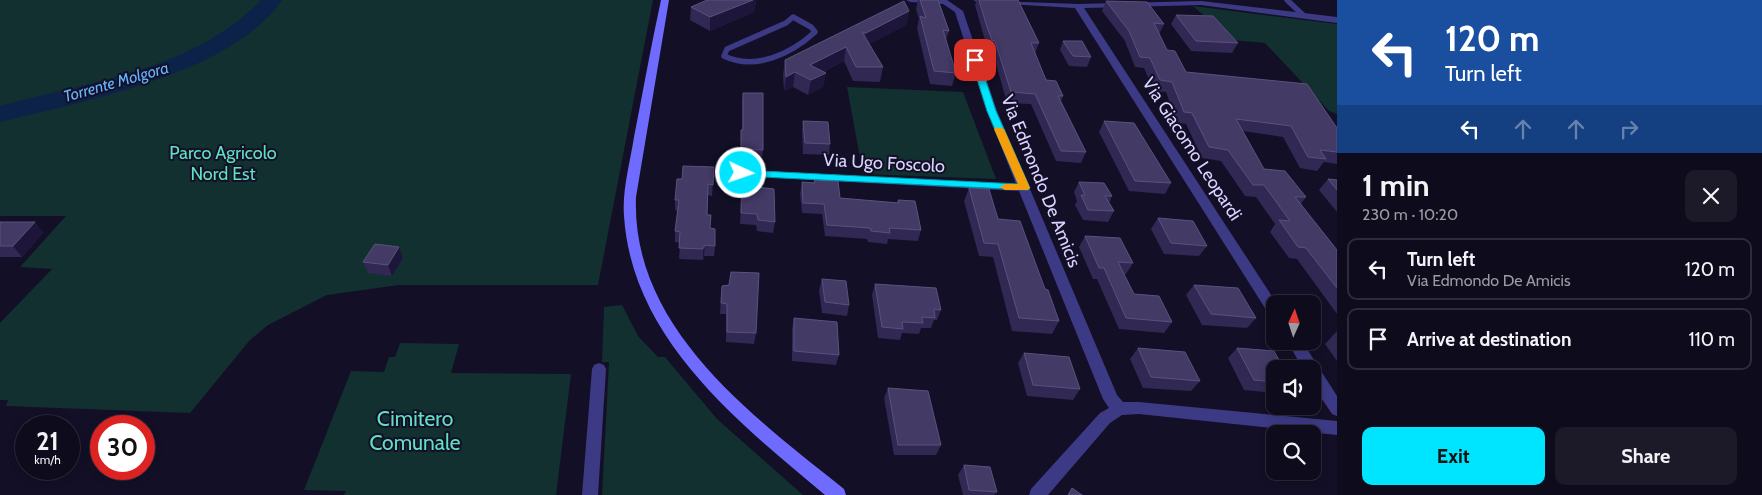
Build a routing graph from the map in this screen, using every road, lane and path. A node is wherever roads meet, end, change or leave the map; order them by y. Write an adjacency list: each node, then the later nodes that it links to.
1 (665, 0): 20 (street)
2 (910, 0): 6 (street)
3 (959, 0): 6 (street)
4 (977, 0): 7 (street)
5 (1287, 0): 8 (lane)
6 (945, 2): 12 (street, Via Edmondo De Amicis)
7 (1078, 6): 8 (street); 13 (street, Via Giacomo Leopardi)
8 (1303, 15): 10 (street)
9 (793, 17): 9 (lane)
10 (1337, 20)
11 (741, 173): 12 (street, Via Ugo Foscolo)
12 (1025, 188): 16 (street, Via Edmondo De Amicis)
13 (1266, 298)
14 (599, 369): 19 (street)
15 (1321, 384): 17 (street)
16 (1120, 409): 18 (street); 21 (street)
17 (1337, 409)
18 (1337, 428)
19 (590, 495)
20 (838, 495)
21 (1037, 495)

